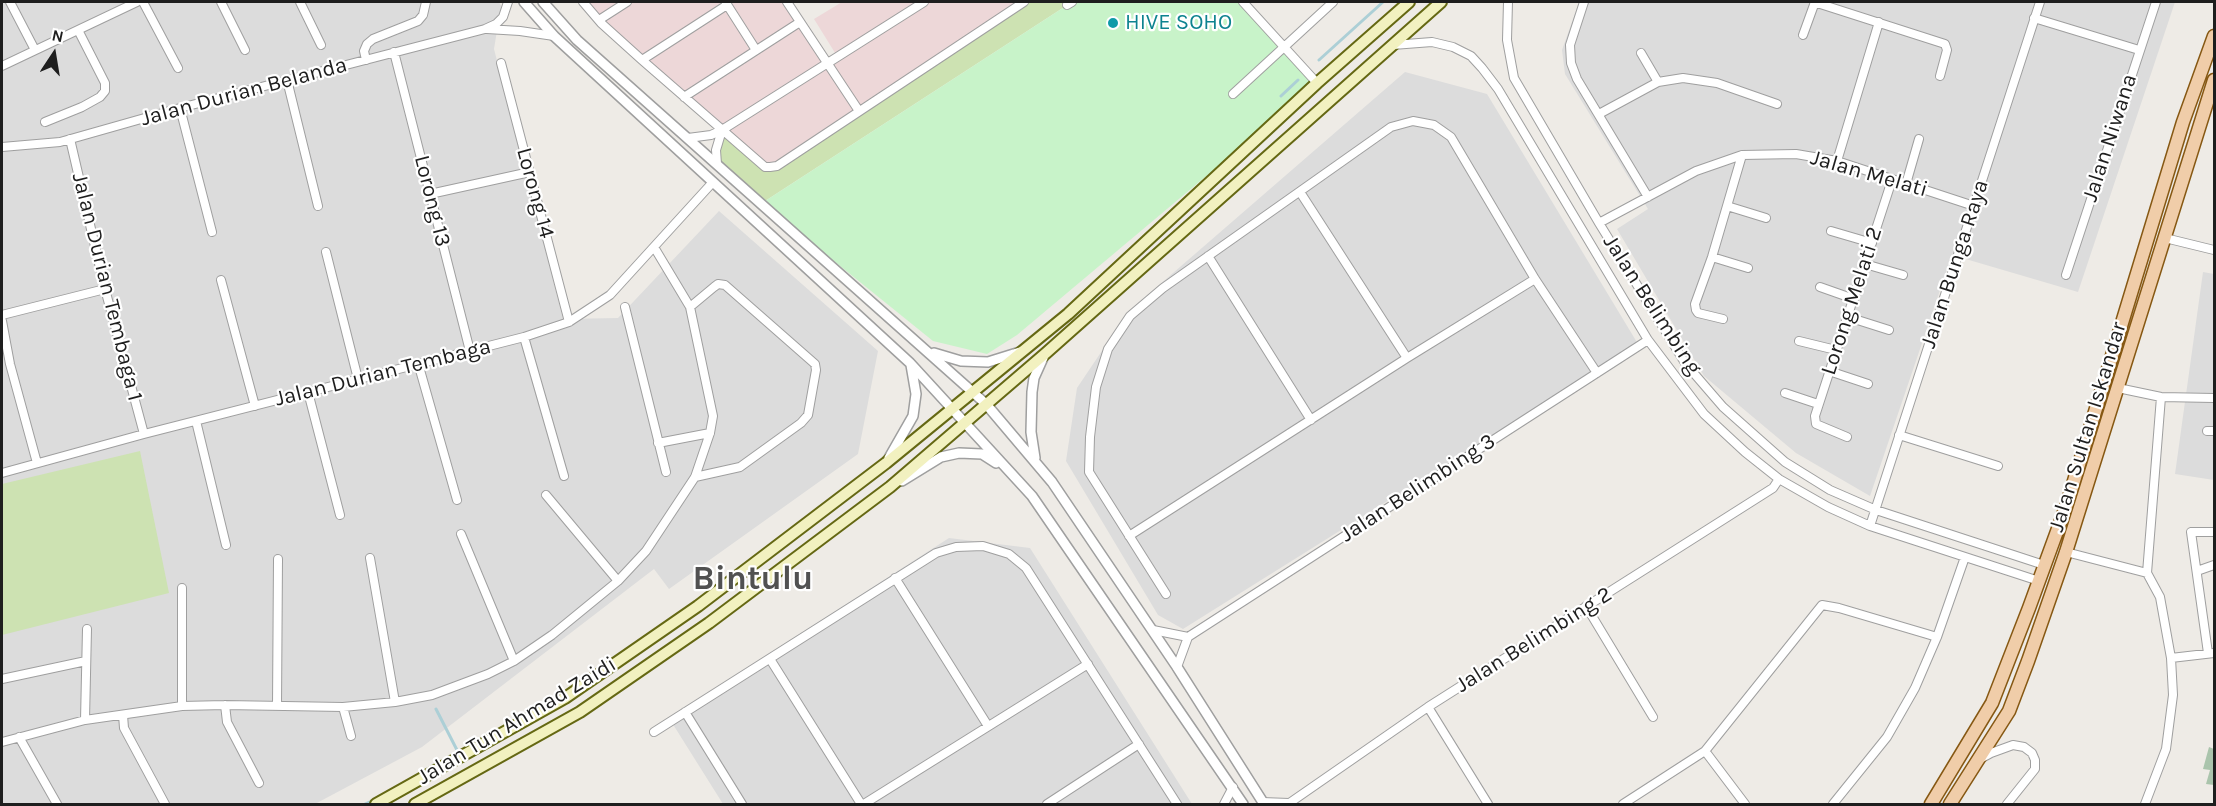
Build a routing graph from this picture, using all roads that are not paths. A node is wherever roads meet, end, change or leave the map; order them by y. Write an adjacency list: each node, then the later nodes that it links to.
1 (10, 2): 37 (street)
2 (136, 2): 30 (street)
3 (143, 2): 48 (street)
4 (221, 2): 38 (street)
5 (301, 2): 34 (street)
6 (426, 2): 43 (street)
7 (508, 2): 29 (street)
8 (524, 2): 32 (street)
9 (543, 2): 62 (street)
10 (583, 2): 26 (street)
11 (627, 2): 26 (street)
12 (787, 2): 27 (street)
13 (924, 2): 46 (street)
14 (1024, 2): 58 (street)
15 (1243, 2): 36 (street)
16 (1333, 2): 36 (street)
17 (1409, 2): 53 (main road, Jalan Tun Ahmad Zaidi)
18 (1441, 2): 35 (main road, Jalan Tun Ahmad Zaidi)
19 (1508, 2): 80 (street, Jalan Belimbing)
20 (1584, 2): 59 (street)
21 (1814, 2): 28 (street); 31 (street)
22 (2040, 2): 25 (street, Jalan Bunga Raya)
23 (2156, 2): 40 (street, Jalan Niwana)
24 (726, 3): 39 (street); 44 (street)
25 (2034, 18): 40 (street); 78 (street, Jalan Bunga Raya)
26 (598, 20): 44 (street)
27 (800, 22): 39 (street); 46 (street)
28 (1879, 22): 49 (street); 67 (street)
29 (485, 29): 32 (street); 41 (street, Jalan Durian Belanda)
30 (78, 30): 37 (street); 60 (street)
31 (1803, 35)
32 (554, 36): 71 (street)
33 (2214, 36): 166 (main road, Jalan Sultan Iskandar)
34 (321, 45)
35 (1393, 45): 108 (street, Jalan Belimbing); 114 (main road, Jalan Tun Ahmad Zaidi)
36 (1284, 47): 53 (street); 54 (street)
37 (35, 50): 47 (street)
38 (245, 50)
39 (756, 50): 55 (street)
40 (2139, 50): 93 (street, Jalan Niwana)
41 (394, 52): 43 (street, Jalan Durian Belanda); 74 (street, Lorong 13)
42 (1641, 53): 52 (street)
43 (366, 60): 50 (street, Jalan Durian Belanda)
44 (642, 60): 55 (street)
45 (501, 63): 69 (street, Lorong 14)
46 (827, 63): 58 (street); 61 (street)
47 (2, 66)
48 (178, 68)
49 (1940, 76)
50 (287, 80): 57 (street, Jalan Durian Belanda); 76 (street)
51 (2214, 80): 83 (main road, Jalan Sultan Iskandar)
52 (1658, 82): 56 (street); 59 (street)
53 (1317, 83): 111 (main road, Jalan Tun Ahmad Zaidi)
54 (1233, 94)
55 (684, 97): 61 (street)
56 (1777, 104)
57 (180, 108): 63 (street, Jalan Durian Belanda); 82 (street)
58 (859, 111): 61 (street)
59 (1599, 114): 75 (street)
60 (45, 122)
61 (722, 130): 62 (street); 68 (street)
62 (688, 138): 68 (street)
63 (70, 139): 65 (street, Jalan Durian Belanda); 97 (street, Jalan Durian Tembaga 1)
64 (1918, 139): 72 (street)
65 (2, 147)
66 (1742, 155): 67 (street, Jalan Melati); 75 (street, Jalan Melati); 77 (street)
67 (1837, 161): 70 (street, Jalan Melati)
68 (717, 164): 109 (street)
69 (530, 172): 74 (street); 105 (street, Lorong 14)
70 (1892, 180): 72 (street, Jalan Melati); 84 (street, Lorong Melati 2)
71 (713, 182): 85 (street, Jalan Durian Tembaga); 117 (street)
72 (1906, 184): 78 (street, Jalan Melati)
73 (1300, 192): 88 (street); 94 (street); 115 (street)
74 (430, 194): 113 (street, Lorong 13)
75 (1648, 197): 80 (street, Jalan Melati)
76 (318, 206)
77 (1727, 206): 79 (street); 89 (street)
78 (1974, 206): 139 (street, Jalan Bunga Raya)
79 (1766, 218)
80 (1599, 223): 155 (street, Jalan Belimbing)
81 (1831, 231): 84 (street)
82 (212, 232)
83 (2165, 238): 86 (street); 124 (main road, Jalan Sultan Iskandar)
84 (1872, 243): 90 (street, Lorong Melati 2)
85 (654, 247): 100 (street); 105 (street, Jalan Durian Tembaga)
86 (2214, 250)
87 (326, 252): 122 (street)
88 (1208, 256): 134 (street); 160 (street)
89 (1712, 256): 91 (street); 103 (street)
90 (1865, 264): 92 (street); 98 (street, Lorong Melati 2)
91 (1748, 268)
92 (1903, 275)
93 (2066, 275)
94 (1535, 279): 115 (street); 121 (street)
95 (221, 280): 132 (street)
96 (1820, 287): 98 (street)
97 (105, 289): 101 (street); 138 (street, Jalan Durian Tembaga 1)
98 (1854, 299): 102 (street, Lorong Melati 2)
99 (624, 307): 141 (street)
100 (690, 307): 137 (street); 150 (street)
101 (2, 315)
102 (1848, 317): 106 (street); 112 (street, Lorong Melati 2)
103 (1723, 319)
104 (2, 321): 118 (street)
105 (569, 322): 107 (street, Jalan Durian Tembaga)
106 (1889, 330)
107 (524, 337): 113 (street, Jalan Durian Tembaga); 149 (street)
108 (1648, 340): 121 (street, Jalan Belimbing 3); 151 (street, Jalan Belimbing)
109 (918, 342): 111 (street); 126 (street)
110 (1799, 342): 112 (street)
111 (1028, 348): 126 (main road, Jalan Tun Ahmad Zaidi)
112 (1836, 350): 120 (street, Lorong Melati 2)
113 (470, 351): 116 (street, Jalan Durian Tembaga)
114 (1046, 353): 130 (main road, Jalan Tun Ahmad Zaidi); 142 (street)
115 (1407, 358): 134 (street)
116 (418, 363): 122 (street, Jalan Durian Tembaga); 154 (street)
117 (910, 363): 133 (street); 144 (street)
118 (10, 364): 119 (street); 143 (street)
119 (2, 366)
120 (1829, 371): 123 (street); 131 (street, Lorong Melati 2)
121 (1598, 373): 178 (street, Jalan Belimbing 3)
122 (358, 379): 125 (street, Jalan Durian Tembaga)
123 (1868, 384)
124 (2118, 388): 128 (street); 162 (main road, Jalan Sultan Iskandar)
125 (308, 392): 132 (street, Jalan Durian Tembaga); 156 (street)
126 (974, 392): 130 (street); 133 (main road, Jalan Tun Ahmad Zaidi)
127 (1785, 393): 131 (street)
128 (2160, 397): 129 (street); 169 (street)
129 (2214, 398)
130 (986, 404): 136 (main road, Jalan Tun Ahmad Zaidi); 142 (street)
131 (1818, 404): 140 (street, Lorong Melati 2)
132 (255, 406): 135 (street, Jalan Durian Tembaga)
133 (951, 410): 136 (street); 144 (main road, Jalan Tun Ahmad Zaidi)
134 (1311, 420): 160 (street)
135 (196, 422): 138 (street, Jalan Durian Tembaga); 161 (street)
136 (964, 423): 148 (street); 152 (main road, Jalan Tun Ahmad Zaidi)
137 (710, 433): 141 (street); 150 (street)
138 (144, 434): 143 (street, Jalan Durian Tembaga)
139 (1899, 435): 145 (street); 155 (street, Jalan Bunga Raya)
140 (1847, 437)
141 (658, 443): 146 (street)
142 (1036, 461): 177 (street)
143 (37, 463): 147 (street, Jalan Durian Tembaga)
144 (886, 463): 212 (main road, Jalan Tun Ahmad Zaidi)
145 (1998, 466)
146 (666, 472)
147 (2, 473)
148 (1010, 473): 152 (street); 207 (street)
149 (564, 476)
150 (694, 477): 171 (street)
151 (1779, 479): 157 (street, Jalan Belimbing); 175 (street, Jalan Belimbing 2)
152 (890, 487): 213 (main road, Jalan Tun Ahmad Zaidi)
153 (546, 495): 171 (street)
154 (457, 500)
155 (1876, 510): 157 (street, Jalan Bunga Raya); 166 (street, Jalan Belimbing)
156 (340, 515)
157 (1870, 526): 163 (street, Jalan Belimbing)
158 (2214, 532): 168 (street)
159 (462, 534): 184 (street)
160 (1129, 536): 174 (street)
161 (226, 545)
162 (2066, 552): 169 (street); 205 (main road, Jalan Sultan Iskandar)
163 (1965, 557): 172 (street, Jalan Belimbing); 179 (street)
164 (370, 558): 188 (street)
165 (278, 559): 191 (street)
166 (2044, 565): 172 (main road, Jalan Sultan Iskandar)
167 (2214, 566): 168 (street)
168 (2196, 571): 180 (street)
169 (2147, 573): 181 (street)
170 (895, 578): 182 (street); 185 (street); 198 (street)
171 (618, 581): 184 (street)
172 (2039, 582): 224 (main road, Jalan Sultan Iskandar)
173 (182, 588): 190 (street)
174 (1166, 594)
175 (1586, 606): 193 (street, Jalan Belimbing 2); 196 (street)
176 (87, 629): 183 (street)
177 (1153, 630): 178 (street); 186 (street)
178 (1188, 637): 186 (street)
179 (1937, 637): 204 (street); 223 (street)
180 (2211, 653): 181 (street)
181 (2171, 658): 227 (street)
182 (770, 659): 194 (street); 215 (street)
183 (86, 661): 187 (street); 197 (street)
184 (514, 661): 188 (street)
185 (1088, 664): 198 (street); 203 (street)
186 (1178, 667): 208 (street)
187 (2, 679)
188 (395, 702): 192 (street)
189 (225, 705): 190 (street); 191 (street); 206 (street)
190 (182, 706): 195 (street)
191 (277, 706): 192 (street)
192 (343, 707): 200 (street)
193 (1428, 707): 209 (street, Jalan Belimbing 2); 220 (street)
194 (685, 712): 199 (street); 214 (street)
195 (123, 715): 197 (street); 211 (street)
196 (1653, 717)
197 (85, 720): 201 (street)
198 (988, 726): 215 (street)
199 (654, 732)
200 (351, 736)
201 (19, 738): 202 (street); 210 (street)
202 (2, 742)
203 (1139, 744): 216 (street); 217 (street)
204 (1705, 751): 221 (street); 222 (street)
205 (1980, 759): 225 (main road, Jalan Sultan Iskandar); 226 (street)
206 (259, 783)
207 (1233, 787): 218 (street); 219 (street)
208 (1263, 803): 209 (street, Jalan Belimbing 2)
209 (1288, 803)
210 (57, 804)
211 (165, 804)
212 (376, 804)
213 (415, 804)
214 (742, 804)
215 (862, 804)
216 (1047, 804)
217 (1177, 804)
218 (1224, 804)
219 (1243, 804)
220 (1488, 804)
221 (1623, 804)
222 (1746, 804)
223 (1833, 804)
224 (1931, 804)
225 (1950, 804)
226 (2007, 804)
227 (2145, 804)

